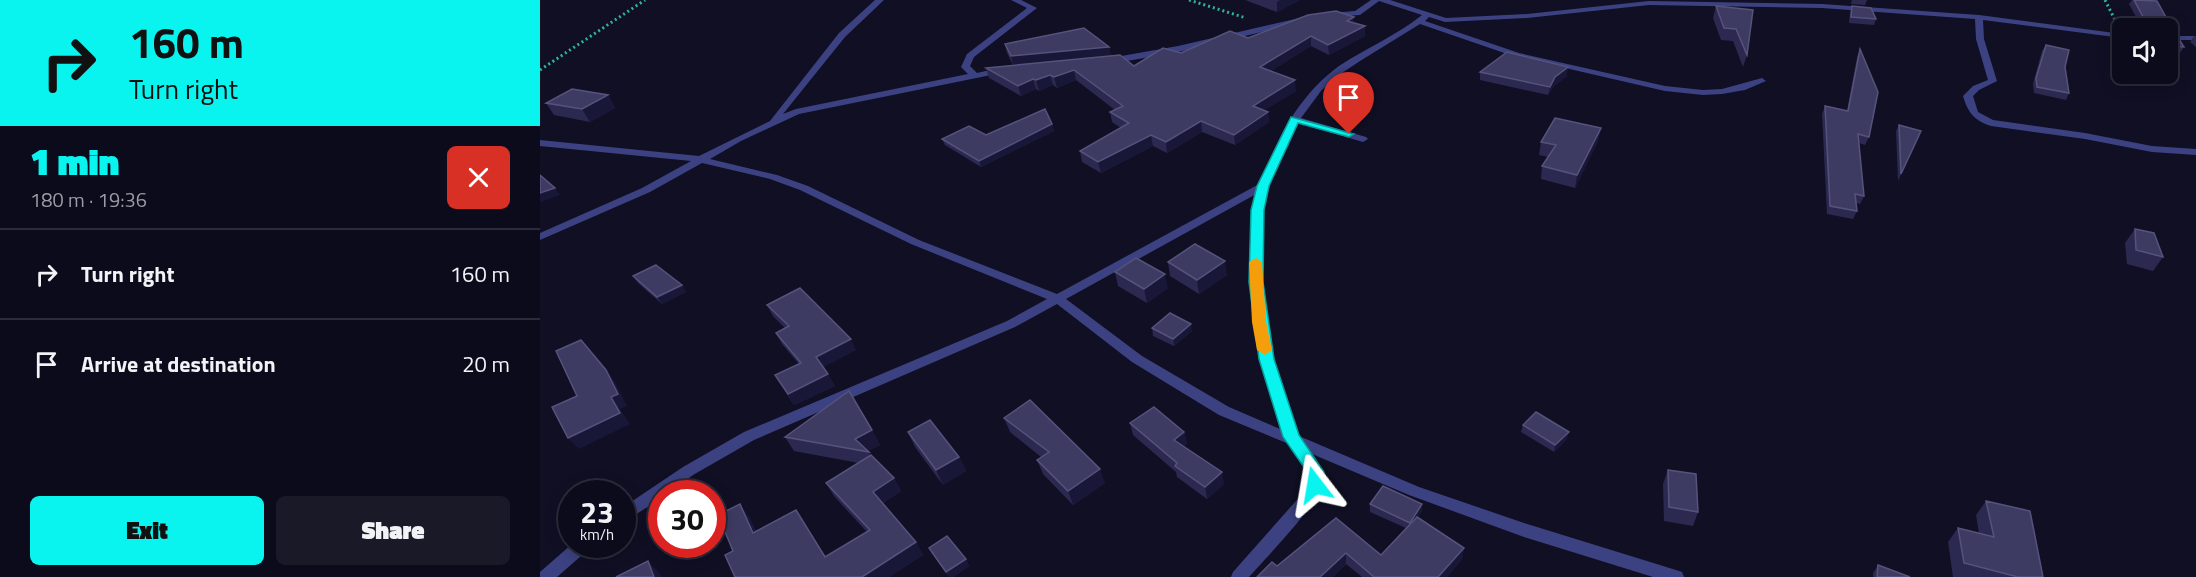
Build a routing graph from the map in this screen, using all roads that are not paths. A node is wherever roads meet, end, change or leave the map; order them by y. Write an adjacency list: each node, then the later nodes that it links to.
1 (880, 0): 15 (street)
2 (1015, 0): 12 (street)
3 (1376, 0): 10 (street)
4 (1382, 0): 6 (street)
5 (1979, 17): 6 (street); 7 (street); 18 (street)
6 (1423, 18): 13 (street); 14 (street)
7 (2112, 30)
8 (2178, 38): 9 (street)
9 (2196, 38)
10 (1099, 63)
11 (1011, 69): 12 (street)
12 (974, 74): 15 (street)
13 (1762, 81)
14 (1295, 119): 16 (street); 20 (street)
15 (773, 121): 19 (street)
16 (1364, 139)
17 (540, 143): 19 (street)
18 (2196, 152)
19 (703, 160): 21 (street); 22 (street)
20 (1263, 186): 22 (street); 23 (street)
21 (540, 237)
22 (1058, 299): 23 (street); 24 (street)
23 (1292, 437): 27 (street); 28 (street)
24 (636, 507)
25 (567, 558): 26 (street)
26 (546, 577)
27 (1239, 577)
28 (1676, 577)

